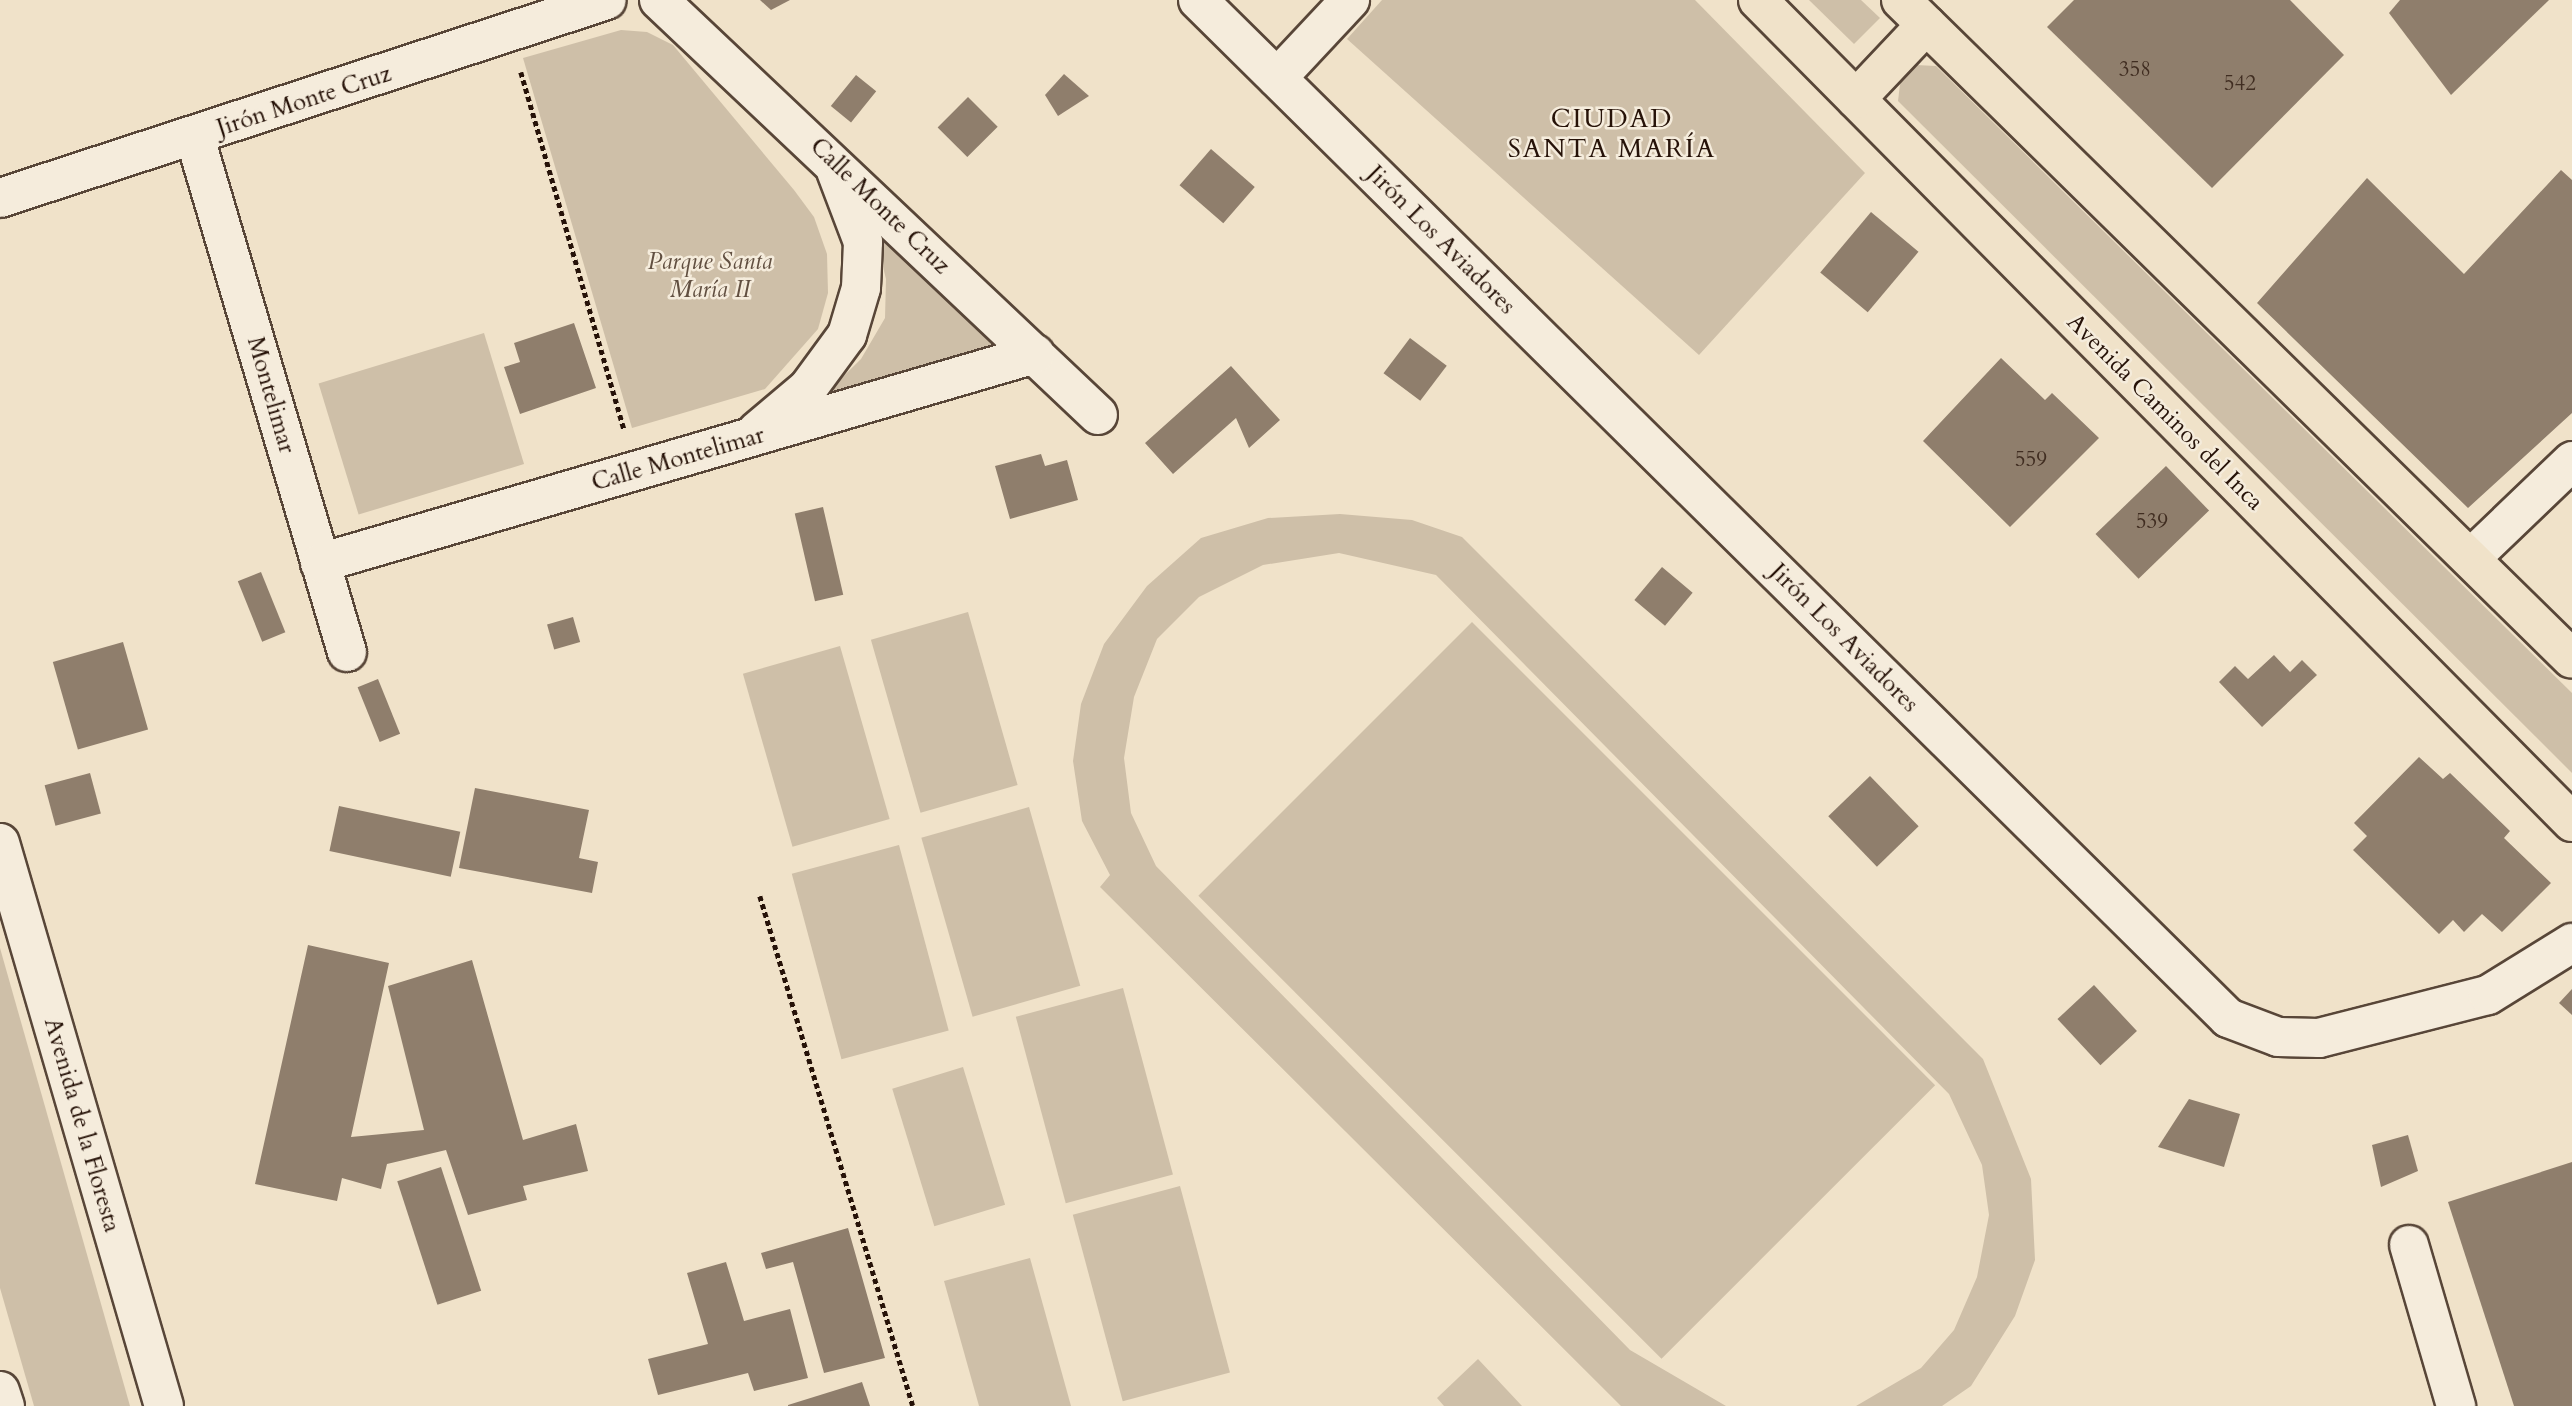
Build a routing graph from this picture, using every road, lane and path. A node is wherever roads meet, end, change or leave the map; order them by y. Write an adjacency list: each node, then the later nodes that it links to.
1 (607, 0): 7 (street, Jirón Monte Cruz)
2 (659, 0): 11 (street, Calle Monte Cruz)
3 (1198, 0): 8 (street, Jirón Los Aviadores)
4 (1350, 0): 8 (street)
5 (1758, 0): 9 (main road, Avenida Caminos del Inca)
6 (1914, 13): 9 (main road); 18 (main road)
7 (509, 33): 10 (street, Jirón Monte Cruz); 17 (path)
8 (1277, 78): 25 (street, Jirón Los Aviadores)
9 (1856, 99): 22 (main road, Avenida Caminos del Inca)
10 (195, 138): 12 (street, Jirón Monte Cruz); 19 (street, Montelimar)
11 (831, 159): 13 (street, Calle Monte Cruz); 15 (street)
12 (0, 198)
13 (1035, 354): 14 (street, Calle Monte Cruz); 15 (street, Calle Montelimar)
14 (1098, 415)
15 (745, 440): 17 (street, Calle Montelimar)
16 (2572, 461): 18 (street)
17 (636, 471): 19 (street, Calle Montelimar)
18 (2470, 558): 21 (main road)
19 (320, 563): 20 (street, Montelimar)
20 (346, 652)
21 (2572, 659)
22 (2572, 822)
23 (0, 844): 29 (street, Avenida de la Floresta)
24 (760, 896): 30 (path)
25 (2572, 943)
26 (2409, 1245): 31 (street)
27 (0, 1391): 28 (street)
28 (5, 1406)
29 (164, 1406)
30 (913, 1406)
31 (2456, 1406)

